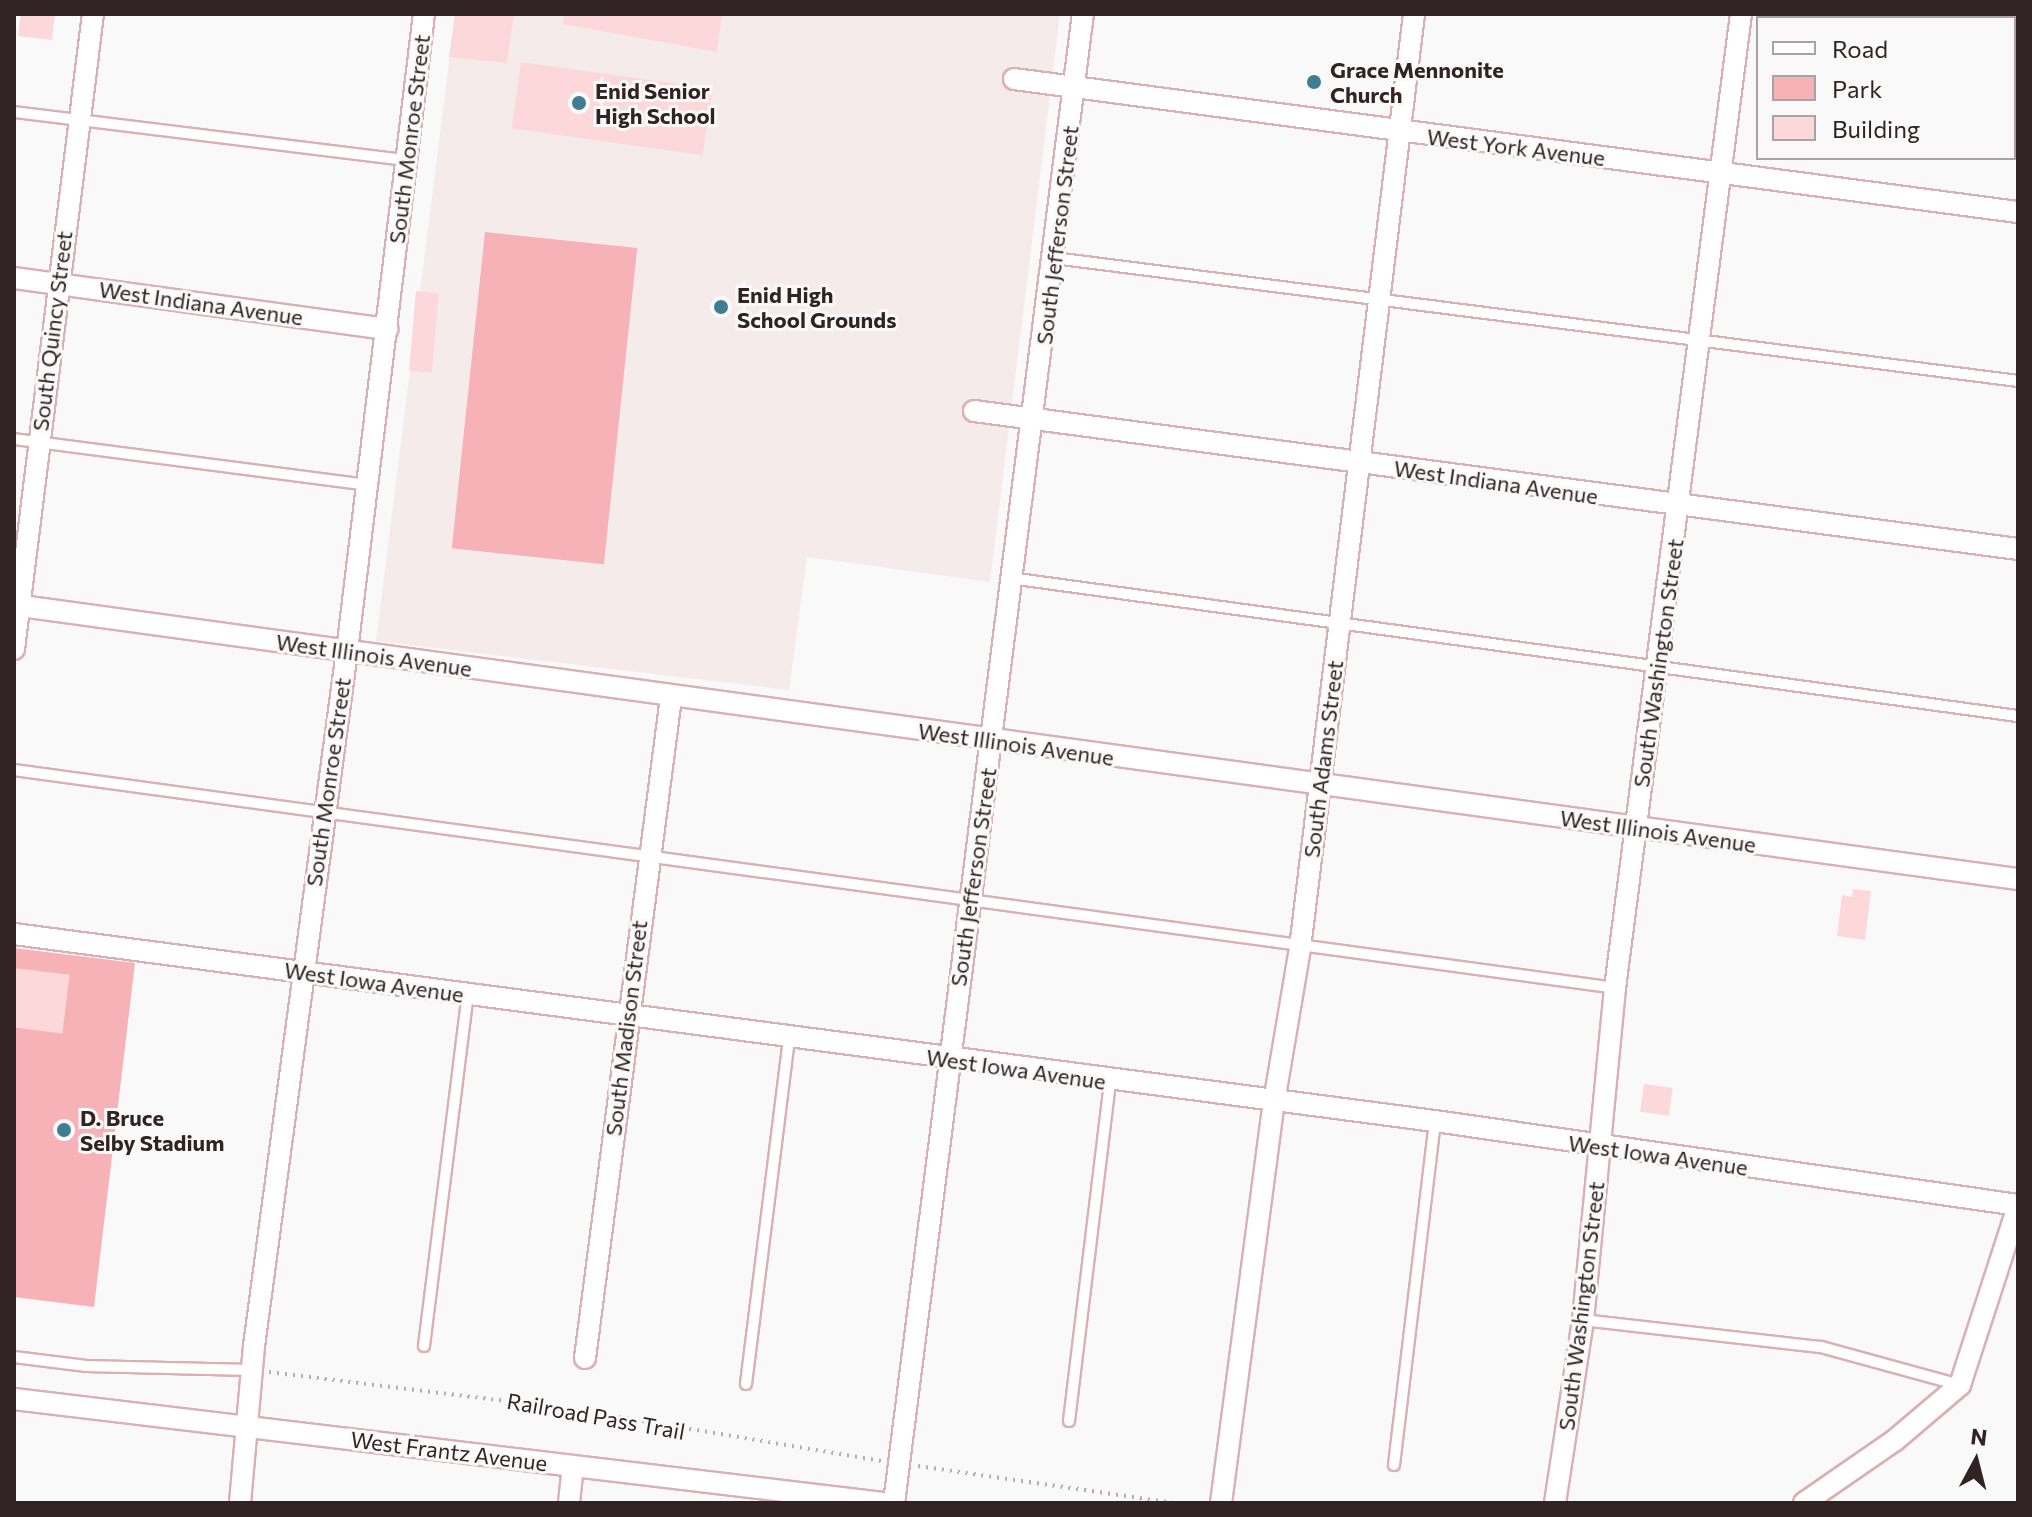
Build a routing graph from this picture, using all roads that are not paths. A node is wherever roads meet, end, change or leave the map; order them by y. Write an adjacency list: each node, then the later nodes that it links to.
1 (93, 14): 9 (street, South Quincy Street)
2 (424, 14): 11 (street, South Monroe Street)
3 (1083, 14): 7 (street, South Jefferson Street)
4 (1414, 14): 10 (street, South Adams Street)
5 (1741, 14): 12 (street, South Washington Street)
6 (1014, 79): 7 (street, West York Avenue)
7 (1075, 88): 10 (street, West York Avenue); 14 (street, South Jefferson Street)
8 (14, 112): 9 (lane)
9 (79, 121): 11 (lane); 16 (street, South Quincy Street)
10 (1401, 132): 12 (street, West York Avenue); 17 (street, South Adams Street)
11 (407, 160): 18 (street, South Monroe Street)
12 (1721, 173): 13 (street, West York Avenue); 19 (street, South Washington Street)
13 (2018, 212)
14 (1054, 258): 17 (lane); 22 (street, South Jefferson Street)
15 (14, 278): 16 (street, West Indiana Avenue)
16 (56, 284): 18 (street, West Indiana Avenue); 24 (street, South Quincy Street)
17 (1379, 302): 19 (lane); 25 (street, South Adams Street)
18 (388, 329): 26 (street, South Monroe Street)
19 (1700, 341): 20 (lane); 27 (street, South Washington Street)
20 (2018, 381)
21 (974, 411): 22 (street, West Indiana Avenue)
22 (1034, 418): 25 (street, West Indiana Avenue); 29 (street, South Jefferson Street)
23 (14, 439): 24 (lane)
24 (38, 442): 26 (lane); 30 (street, South Quincy Street)
25 (1358, 464): 27 (street, West Indiana Avenue); 31 (street, South Adams Street)
26 (366, 485): 33 (street, South Monroe Street)
27 (1680, 507): 28 (street, West Indiana Avenue); 34 (street, South Washington Street)
28 (2018, 549)
29 (1010, 578): 31 (lane); 37 (street, South Jefferson Street)
30 (16, 606): 32 (street, South Quincy Street); 33 (street, West Illinois Avenue)
31 (1339, 622): 34 (lane); 39 (street, South Adams Street)
32 (14, 649)
33 (347, 651): 35 (street, West Illinois Avenue); 40 (street, South Monroe Street)
34 (1657, 667): 36 (lane); 41 (street, South Washington Street)
35 (671, 698): 37 (street, West Illinois Avenue); 42 (street, South Madison Street)
36 (2018, 716)
37 (991, 740): 39 (street, West Illinois Avenue); 44 (street, South Jefferson Street)
38 (14, 770): 40 (lane)
39 (1320, 787): 41 (street, West Illinois Avenue); 46 (street, South Adams Street)
40 (323, 814): 42 (lane); 47 (street, South Monroe Street)
41 (1636, 827): 43 (street, West Illinois Avenue); 48 (street, South Washington Street)
42 (648, 859): 44 (lane); 50 (street, South Madison Street)
43 (2018, 879)
44 (970, 901): 46 (lane); 52 (street, South Jefferson Street)
45 (14, 934): 47 (street, West Iowa Avenue)
46 (1300, 948): 48 (lane); 54 (street, South Adams Street)
47 (303, 972): 49 (street, West Iowa Avenue); 62 (street, South Monroe Street)
48 (1615, 988): 56 (street, South Washington Street)
49 (468, 995): 50 (street, West Iowa Avenue); 59 (lane)
50 (627, 1016): 51 (street, West Iowa Avenue); 61 (street, South Madison Street)
51 (789, 1039): 52 (street, West Iowa Avenue); 63 (lane)
52 (949, 1059): 53 (street, West Iowa Avenue); 73 (street, South Jefferson Street)
53 (1110, 1081): 54 (street, West Iowa Avenue); 66 (lane)
54 (1274, 1102): 55 (street, West Iowa Avenue); 74 (street, South Adams Street)
55 (1435, 1121): 56 (street, West Iowa Avenue); 68 (lane)
56 (1599, 1148): 57 (street, West Iowa Avenue); 58 (street, South Washington Street)
57 (2018, 1205): 64 (street)
58 (1583, 1320): 64 (lane); 75 (street, South Washington Street)
59 (424, 1346)
60 (14, 1357): 62 (lane)
61 (585, 1358)
62 (251, 1370): 67 (street, South Monroe Street)
63 (746, 1384)
64 (1960, 1385): 76 (street)
65 (14, 1399): 67 (street, West Frantz Avenue)
66 (1069, 1421)
67 (246, 1427): 69 (street, West Frantz Avenue); 70 (street, South Monroe Street)
68 (1394, 1465)
69 (573, 1466): 71 (street); 72 (street, West Frantz Avenue)
70 (240, 1503)
71 (569, 1503)
72 (883, 1503)
73 (894, 1503)
74 (1221, 1503)
75 (1555, 1503)
76 (1804, 1503)

